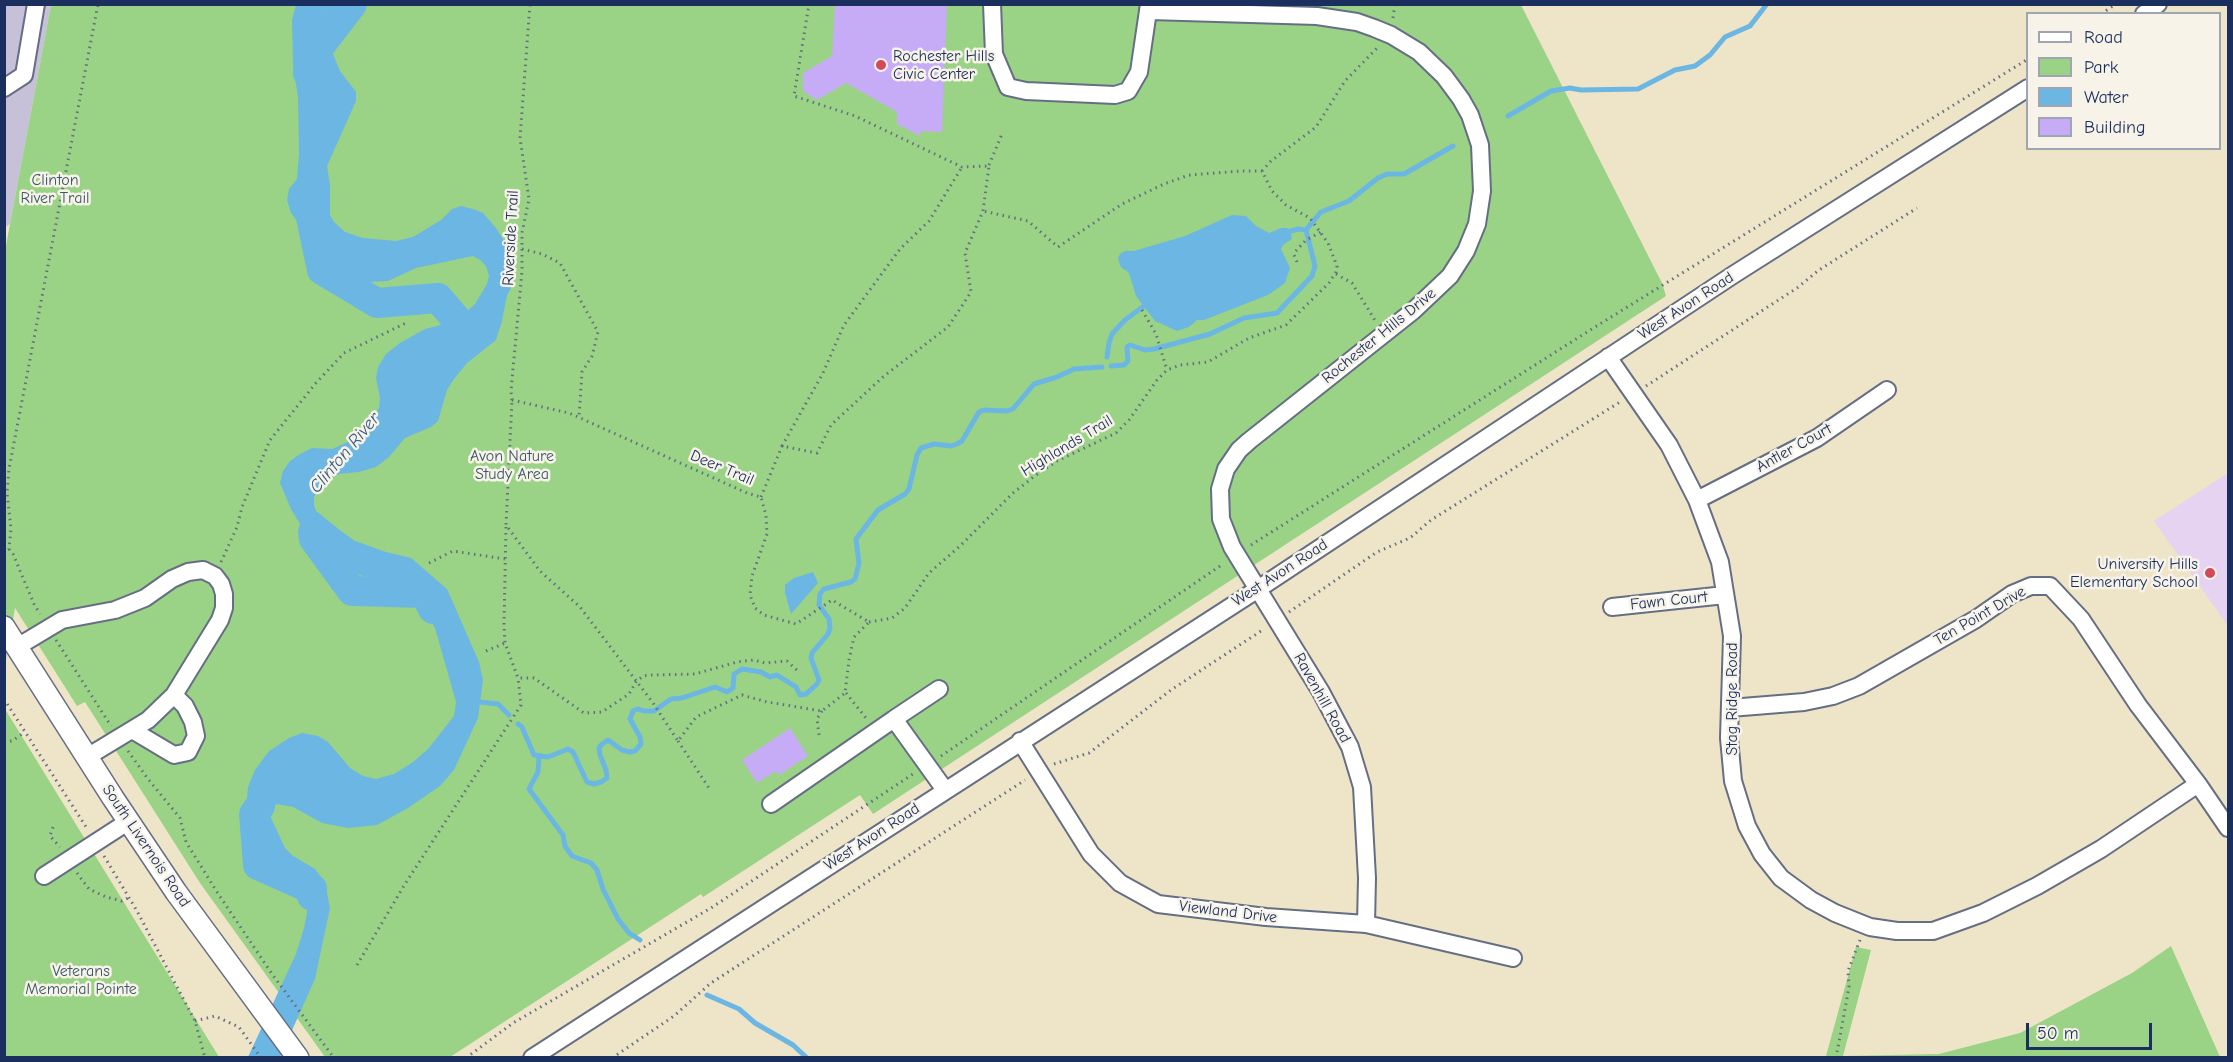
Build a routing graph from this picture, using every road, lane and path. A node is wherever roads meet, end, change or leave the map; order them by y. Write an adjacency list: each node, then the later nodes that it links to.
1 (36, 4): 10 (street)
2 (98, 4): 33 (path)
3 (530, 4): 19 (path, Riverside Trail)
4 (808, 4): 14 (path)
5 (992, 4): 7 (street)
6 (1395, 4): 8 (path)
7 (1150, 8): 8 (street, Rochester Hills Drive)
8 (1391, 35): 15 (path); 24 (street, Rochester Hills Drive)
9 (2026, 60): 37 (path)
10 (4, 88)
11 (2026, 89): 25 (street, West Avon Road)
12 (1002, 134): 13 (path)
13 (989, 166): 14 (path); 17 (path)
14 (962, 167): 32 (path)
15 (1262, 171): 17 (path); 18 (path)
16 (1917, 208): 27 (path)
17 (983, 211): 32 (path)
18 (1320, 231): 20 (path); 21 (path)
19 (522, 249): 29 (path, Riverside Trail); 31 (path)
20 (1297, 262)
21 (1336, 274): 24 (path); 26 (path)
22 (1142, 310): 26 (path)
23 (408, 322): 43 (path)
24 (1383, 334): 44 (street, Rochester Hills Drive)
25 (1608, 357): 35 (street, Stag Ridge Road); 44 (street, West Avon Road)
26 (1167, 370): 48 (path, Highlands Trail)
27 (1647, 386)
28 (1887, 390): 35 (street, Antler Court)
29 (512, 400): 31 (path, Deer Trail); 36 (path)
30 (1623, 400): 47 (path)
31 (579, 418): 34 (path, Deer Trail)
32 (782, 446): 34 (path)
33 (6, 491): 38 (path)
34 (761, 498): 48 (path, Deer Trail)
35 (1697, 500): 45 (street, Stag Ridge Road)
36 (506, 525): 40 (path); 57 (path)
37 (1250, 545)
38 (9, 549): 39 (path); 50 (path)
39 (4, 554)
40 (505, 560): 41 (path); 52 (path)
41 (429, 563)
42 (1223, 564): 73 (path)
43 (215, 576): 50 (street); 60 (street)
44 (1258, 589): 70 (street, West Avon Road); 84 (street, Ravenhill Road)
45 (1725, 595): 46 (street, Fawn Court); 62 (street, Stag Ridge Road)
46 (1612, 607)
47 (1287, 614)
48 (869, 622): 59 (path)
49 (4, 627): 53 (main road, South Livernois Road)
50 (48, 627): 53 (street); 67 (path)
51 (1263, 629): 74 (path)
52 (505, 643): 54 (path); 56 (path)
53 (17, 647): 72 (main road, South Livernois Road)
54 (486, 651)
55 (797, 670): 57 (path)
56 (518, 678): 57 (path); 87 (path)
57 (636, 682): 69 (path)
58 (939, 689): 64 (street)
59 (845, 693): 63 (path); 66 (path)
60 (174, 695): 67 (street); 67 (street)
61 (4, 699): 65 (path)
62 (1730, 708): 76 (street, Ten Point Drive); 85 (street, Stag Ridge Road)
63 (822, 711): 68 (path); 69 (path)
64 (894, 719): 66 (street); 73 (street)
65 (25, 732): 71 (path); 82 (path)
66 (876, 732): 79 (street)
67 (125, 733): 72 (street); 92 (path)
68 (819, 735)
69 (678, 741): 77 (path)
70 (1020, 741): 78 (street, West Avon Road); 84 (street, Viewland Drive)
71 (4, 742)
72 (87, 757): 80 (main road, South Livernois Road)
73 (928, 765): 78 (street); 93 (path)
74 (1050, 765)
75 (1024, 781): 95 (path)
76 (2198, 784): 81 (street, Ten Point Drive); 85 (street, Stag Ridge Road)
77 (709, 788)
78 (945, 790): 94 (street, West Avon Road)
79 (771, 804)
80 (129, 821): 82 (street); 91 (main road, South Livernois Road)
81 (2229, 828)
82 (96, 843): 83 (street); 88 (path)
83 (44, 876)
84 (1366, 924): 86 (street, Viewland Drive)
85 (1870, 927): 96 (path)
86 (1513, 958)
87 (357, 965)
88 (195, 1021): 89 (path); 90 (path)
89 (205, 1058)
90 (261, 1058)
91 (298, 1058)
92 (334, 1058)
93 (466, 1058)
94 (532, 1058)
95 (612, 1058)
96 (1836, 1058)

